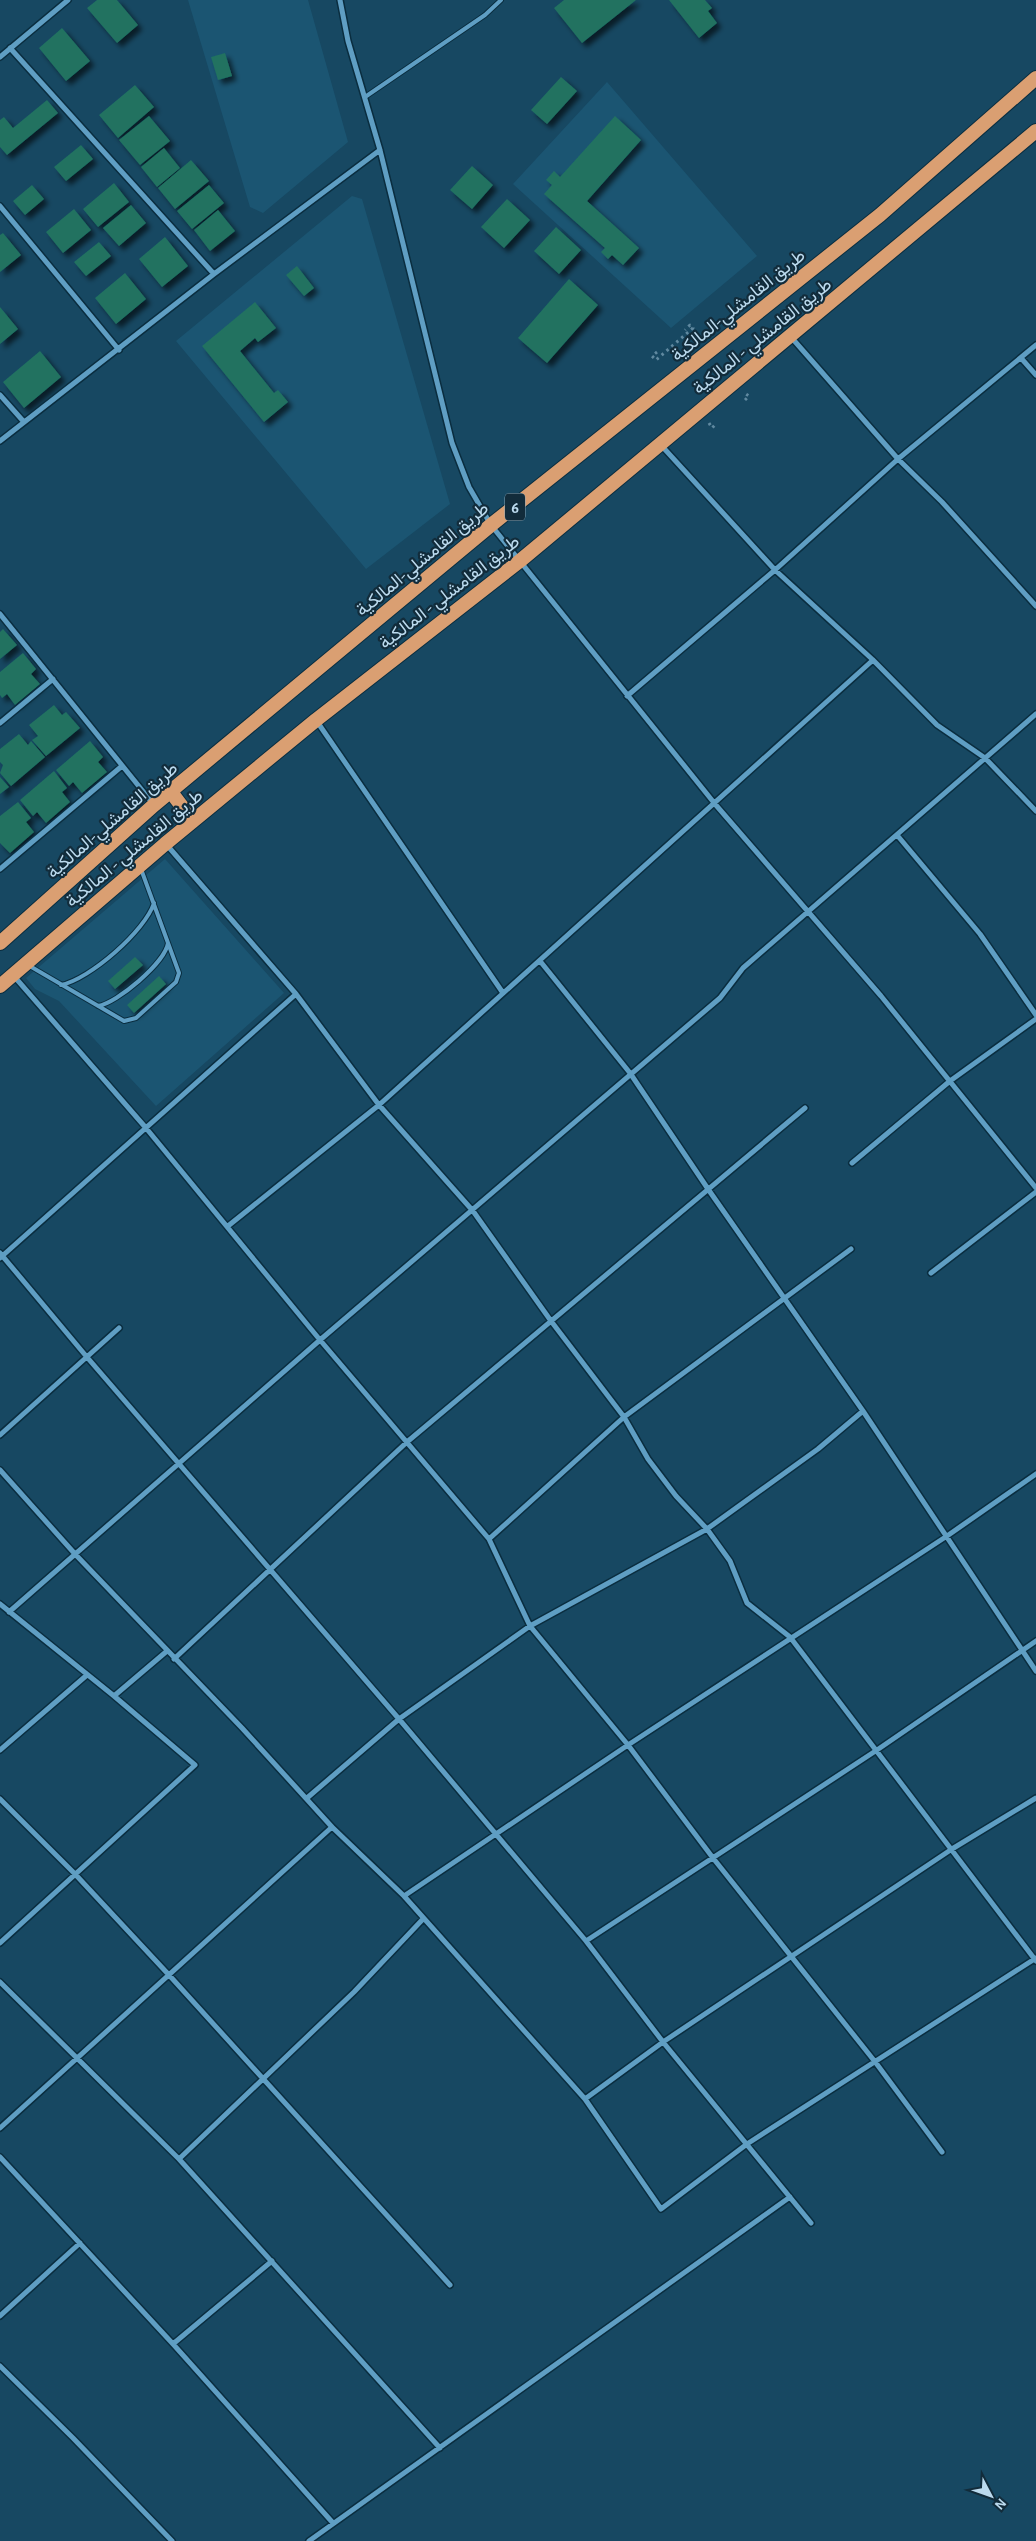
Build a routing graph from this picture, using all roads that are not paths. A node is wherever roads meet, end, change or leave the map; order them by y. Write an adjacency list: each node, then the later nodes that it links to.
1 (68, 0): 4 (street)
2 (340, 0): 7 (street)
3 (501, 0): 7 (lane)
4 (10, 48): 5 (street); 11 (street)
5 (0, 57)
6 (1036, 78): 22 (highway, طريق القامشلي-المالكية / 6)
7 (366, 97): 9 (street)
8 (1036, 131): 12 (highway, طريق القامشلي - المالكية)
9 (380, 150): 11 (street); 22 (street)
10 (0, 206): 14 (street)
11 (214, 274): 14 (street)
12 (791, 337): 20 (highway, طريق القامشلي - المالكية); 21 (street)
13 (1036, 345): 15 (street)
14 (119, 350): 18 (street)
15 (1021, 358): 16 (street); 21 (street)
16 (1036, 375)
17 (0, 395): 18 (street)
18 (24, 422): 19 (street)
19 (0, 442)
20 (660, 444): 23 (highway, طريق القامشلي - المالكية); 24 (street)
21 (898, 459): 24 (street); 25 (street)
22 (491, 525): 23 (street); 35 (highway, طريق القامشلي-المالكية / 6)
23 (521, 560): 29 (street); 31 (highway, طريق القامشلي - المالكية)
24 (775, 570): 27 (street); 29 (street)
25 (1036, 606)
26 (0, 614): 28 (street)
27 (873, 660): 33 (street); 36 (street)
28 (53, 679): 32 (street); 34 (street)
29 (627, 696): 36 (street)
30 (1036, 714): 33 (street)
31 (316, 720): 39 (highway, طريق القامشلي - المالكية); 53 (street)
32 (0, 723)
33 (985, 758): 38 (street); 40 (street)
34 (122, 766): 37 (street); 43 (street)
35 (171, 792): 37 (highway, طريق القامشلي-المالكية / 6); 39 (highway)
36 (715, 804): 45 (street); 48 (street)
37 (154, 805): 47 (highway, طريق القامشلي-المالكية / 6)
38 (1036, 810)
39 (194, 822): 41 (highway, طريق القامشلي - المالكية)
40 (897, 835): 45 (street); 56 (street)
41 (166, 844): 42 (highway, طريق القامشلي - المالكية); 54 (street)
42 (140, 866): 44 (lane); 49 (highway, طريق القامشلي - المالكية)
43 (0, 869)
44 (154, 903): 46 (lane); 51 (lane)
45 (809, 912): 58 (street); 59 (street)
46 (168, 942): 55 (lane); 55 (lane)
47 (0, 943)
48 (540, 960): 53 (street); 58 (street)
49 (26, 964): 50 (highway, طريق القامشلي - المالكية); 51 (lane)
50 (13, 975): 52 (highway, طريق القامشلي - المالكية); 62 (street)
51 (61, 984): 55 (lane)
52 (0, 986)
53 (503, 993): 60 (street)
54 (296, 994): 60 (street); 62 (street)
55 (98, 1006)
56 (1036, 1015)
57 (1036, 1019): 59 (street)
58 (630, 1073): 65 (street); 67 (street)
59 (950, 1081): 63 (street); 64 (street)
60 (379, 1105): 67 (street); 68 (street)
61 (806, 1108): 65 (street)
62 (146, 1128): 68 (street); 70 (street)
63 (852, 1163)
64 (1036, 1188)
65 (708, 1189): 72 (street); 73 (street)
66 (1036, 1192): 71 (street)
67 (473, 1211): 73 (street); 75 (street)
68 (228, 1226): 75 (street)
69 (851, 1249): 72 (street)
70 (1, 1256): 76 (street)
71 (931, 1273)
72 (784, 1299): 77 (street); 78 (street)
73 (551, 1321): 78 (street); 80 (street)
74 (119, 1328): 76 (street)
75 (320, 1340): 80 (street); 81 (street)
76 (86, 1356): 79 (street); 81 (street)
77 (863, 1411): 84 (street); 85 (street)
78 (624, 1417): 84 (street); 86 (street)
79 (0, 1434)
80 (407, 1442): 86 (street); 88 (street)
81 (180, 1462): 87 (street); 88 (street)
82 (0, 1470): 87 (street)
83 (1036, 1474): 85 (street)
84 (707, 1529): 91 (street); 92 (street)
85 (947, 1536): 92 (street); 94 (street)
86 (489, 1539): 91 (street)
87 (75, 1554): 90 (street); 95 (street)
88 (272, 1569): 96 (street); 100 (street)
89 (0, 1604): 90 (street)
90 (8, 1612): 98 (street)
91 (530, 1626): 100 (street); 101 (street)
92 (790, 1638): 101 (street); 103 (street)
93 (1036, 1641): 94 (street)
94 (1022, 1650): 97 (street); 103 (street)
95 (167, 1652): 96 (street); 99 (street)
96 (174, 1659): 104 (street)
97 (1036, 1672)
98 (87, 1675): 99 (street); 102 (street)
99 (114, 1696): 111 (street)
100 (399, 1719): 104 (street); 108 (street)
101 (628, 1745): 108 (street); 110 (street)
102 (0, 1750)
103 (877, 1750): 109 (street); 110 (street)
104 (307, 1798): 107 (street)
105 (1036, 1798): 109 (street)
106 (0, 1799): 111 (street)
107 (332, 1827): 112 (street); 118 (street)
108 (496, 1834): 112 (street); 114 (street)
109 (952, 1849): 116 (street); 117 (street)
110 (713, 1858): 114 (street); 116 (street)
111 (76, 1874): 115 (street); 118 (street)
112 (404, 1896): 113 (street)
113 (422, 1919): 123 (street); 124 (street)
114 (586, 1941): 120 (street)
115 (0, 1943)
116 (792, 1957): 120 (street); 122 (street)
117 (1036, 1959): 122 (street)
118 (169, 1975): 121 (street); 123 (street)
119 (0, 1982): 121 (street)
120 (663, 2042): 124 (street); 126 (street)
121 (78, 2059): 125 (street); 129 (street)
122 (876, 2063): 126 (street); 127 (street)
123 (262, 2080): 129 (street); 134 (street)
124 (585, 2099): 126 (street)
125 (0, 2128)
126 (747, 2144): 130 (street)
127 (942, 2152)
128 (0, 2157): 132 (street)
129 (178, 2159): 133 (street)
130 (790, 2197): 131 (street); 138 (street)
131 (811, 2223)
132 (80, 2243): 135 (street); 136 (street)
133 (272, 2261): 136 (street); 138 (street)
134 (450, 2285)
135 (0, 2316)
136 (173, 2344): 139 (street)
137 (0, 2366): 140 (street)
138 (440, 2448): 139 (street)
139 (334, 2523): 141 (street)
140 (172, 2541)
141 (308, 2541)

